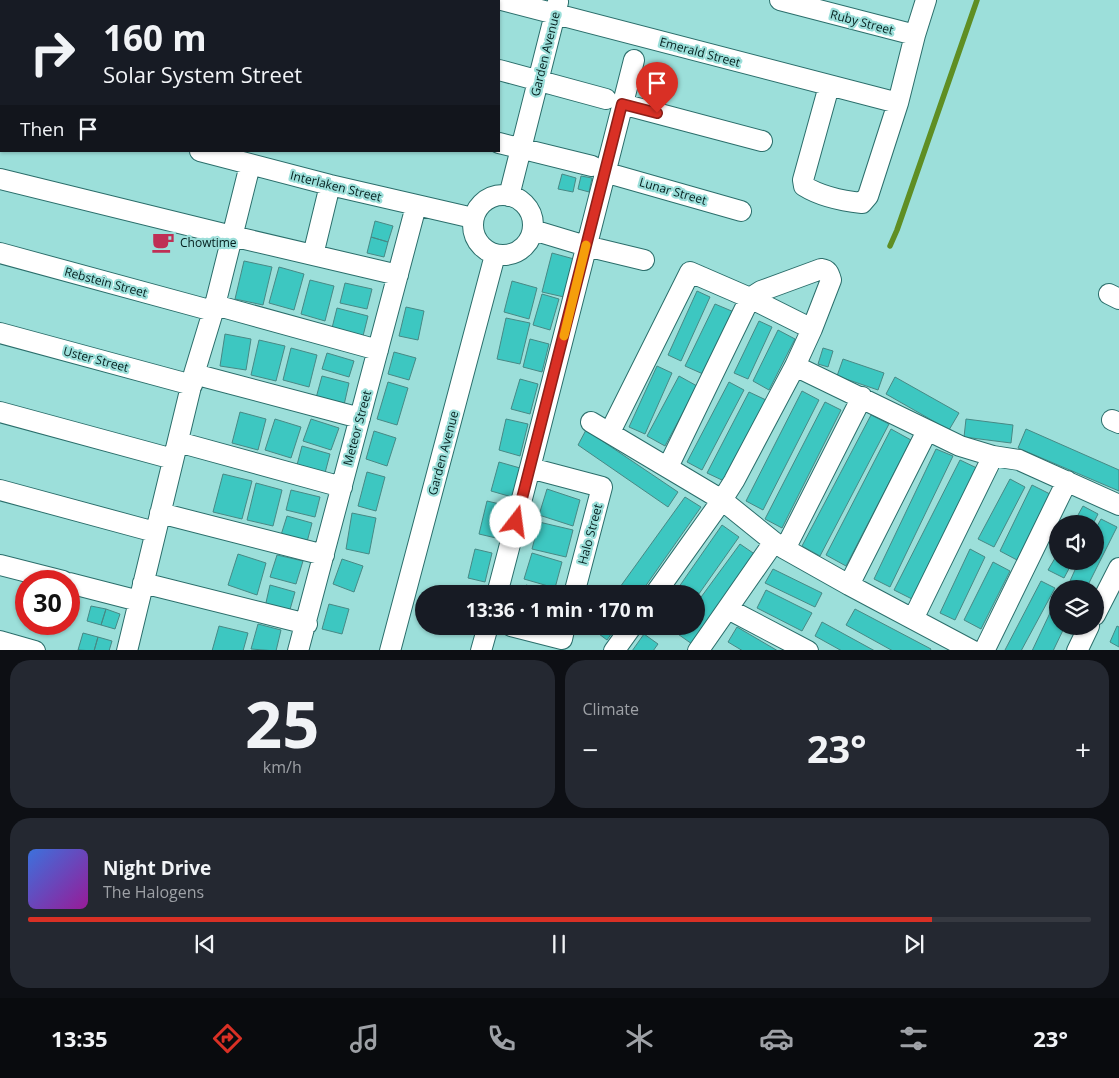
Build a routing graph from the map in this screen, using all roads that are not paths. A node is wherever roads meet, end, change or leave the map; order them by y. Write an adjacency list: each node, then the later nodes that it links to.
1 (502, 0): 4 (street, Emerald Street)
2 (780, 0): 5 (street, Ruby Street)
3 (926, 0): 5 (street)
4 (557, 7): 8 (street, Garden Avenue); 9 (street, Emerald Street)
5 (915, 36): 11 (street)
6 (634, 60): 10 (street)
7 (500, 70): 8 (street)
8 (538, 80): 10 (street); 14 (street, Garden Avenue)
9 (829, 86): 11 (street, Emerald Street); 11 (street)
10 (614, 101): 12 (street); 17 (street)
11 (898, 103)
12 (762, 141)
13 (500, 143): 14 (street, Lunar Street)
14 (521, 149): 17 (street, Lunar Street); 20 (street, Garden Avenue)
15 (204, 152): 16 (street, Interlaken Street)
16 (250, 165): 19 (street, Interlaken Street); 25 (street)
17 (598, 169): 22 (street, Lunar Street); 26 (street)
18 (0, 179): 25 (street)
19 (330, 185): 21 (street, Interlaken Street); 28 (street)
20 (510, 196): 23 (street); 24 (street)
21 (416, 206): 23 (street, Interlaken Street); 31 (street, Meteor Street)
22 (741, 211)
23 (473, 218): 29 (street)
24 (533, 230): 26 (street); 29 (street)
25 (232, 236): 28 (street); 33 (street)
26 (586, 246): 30 (street); 48 (street)
27 (0, 253): 33 (street, Rebstein Street)
28 (313, 255): 31 (street)
29 (495, 255): 78 (street, Garden Avenue)
30 (644, 260)
31 (398, 275): 36 (street, Meteor Street)
32 (750, 298): 34 (street); 34 (street); 44 (street); 47 (street)
33 (214, 308): 36 (street, Rebstein Street); 38 (street)
34 (812, 329): 37 (street)
35 (0, 333): 38 (street, Uster Street)
36 (378, 350): 41 (street, Meteor Street)
37 (795, 366): 39 (street); 52 (street)
38 (193, 380): 41 (street, Uster Street); 45 (street)
39 (862, 398): 43 (street); 55 (street)
40 (0, 412): 45 (street)
41 (360, 418): 50 (street, Meteor Street)
42 (592, 422): 44 (street)
43 (927, 431): 46 (street); 64 (street)
44 (610, 432): 47 (street)
45 (176, 450): 50 (street); 54 (street)
46 (993, 456): 49 (street); 68 (street)
47 (668, 467): 52 (street)
48 (530, 468): 61 (street); 62 (street, Halo Street)
49 (1067, 481): 53 (street); 84 (street)
50 (342, 487): 56 (street, Meteor Street)
51 (0, 490): 54 (street)
52 (722, 500): 55 (street); 63 (street)
53 (1119, 505)
54 (158, 523): 56 (street); 65 (street)
55 (779, 545): 64 (street); 67 (street)
56 (324, 555): 69 (street, Meteor Street)
57 (0, 565): 58 (street)
58 (20, 570)
59 (1117, 578): 66 (street)
60 (80, 584): 65 (street)
61 (499, 585)
62 (576, 585)
63 (661, 585)
64 (849, 586): 68 (street)
65 (141, 592): 69 (street); 76 (street)
66 (1104, 600)
67 (728, 609): 81 (street); 82 (street)
68 (913, 619): 83 (street)
69 (307, 624): 77 (street, Meteor Street)
70 (485, 635): 79 (street)
71 (625, 635): 80 (street)
72 (1087, 635): 74 (street)
73 (0, 641): 75 (street)
74 (1083, 649)
75 (35, 650)
76 (127, 650)
77 (298, 650)
78 (390, 650)
79 (481, 650)
80 (614, 650)
81 (698, 650)
82 (808, 650)
83 (973, 650)
84 (984, 650)

